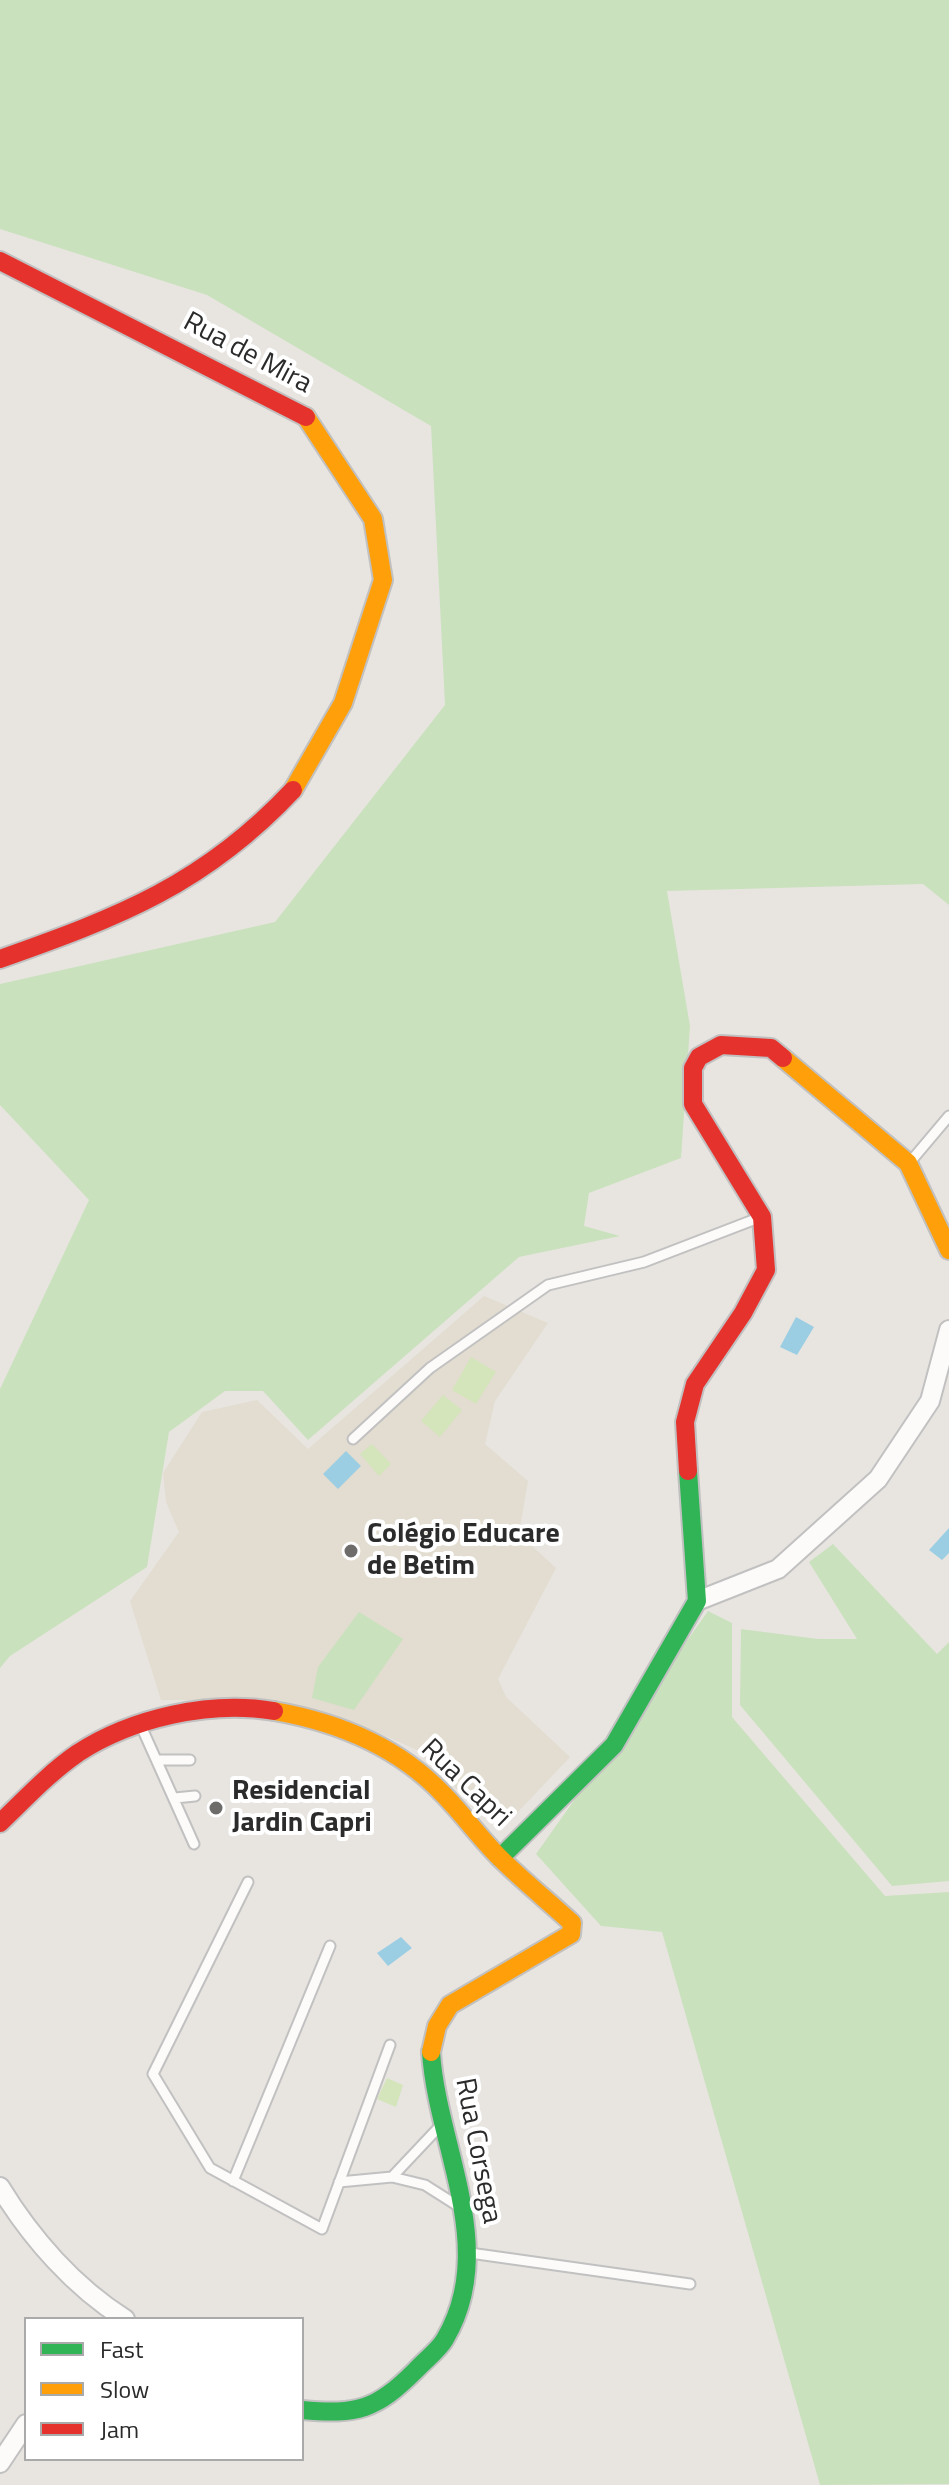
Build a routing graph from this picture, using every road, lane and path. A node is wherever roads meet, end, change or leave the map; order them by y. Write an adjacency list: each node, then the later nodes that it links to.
1 (0, 261): 2 (street, Rua de Mira)
2 (0, 959)
3 (949, 1116): 4 (lane)
4 (908, 1163): 5 (street); 6 (street)
5 (762, 1217): 8 (lane); 9 (street)
6 (949, 1250)
7 (949, 1330): 9 (street)
8 (353, 1439)
9 (697, 1601): 17 (street)
10 (141, 1726): 11 (lane); 15 (street, Rua Capri); 17 (street, Rua Capri)
11 (157, 1760): 12 (lane); 14 (lane)
12 (190, 1760)
13 (195, 1796): 14 (lane)
14 (175, 1798): 16 (lane)
15 (0, 1823)
16 (194, 1844)
17 (500, 1858): 19 (street, Rua Capri)
18 (248, 1882): 24 (lane)
19 (572, 1923): 22 (street, Rua Corsega)
20 (330, 1946): 24 (lane)
21 (390, 2045): 25 (lane)
22 (443, 2122): 23 (lane); 27 (street, Rua Corsega)
23 (392, 2177): 25 (lane); 27 (lane)
24 (233, 2181): 25 (lane)
25 (339, 2182)
26 (0, 2187): 30 (street)
27 (465, 2210): 28 (street, Rua Corsega)
28 (466, 2253): 29 (lane); 31 (street, Rua Corsega)
29 (690, 2284)
30 (101, 2313)
31 (304, 2410)
32 (24, 2427): 33 (street)
33 (0, 2463)

